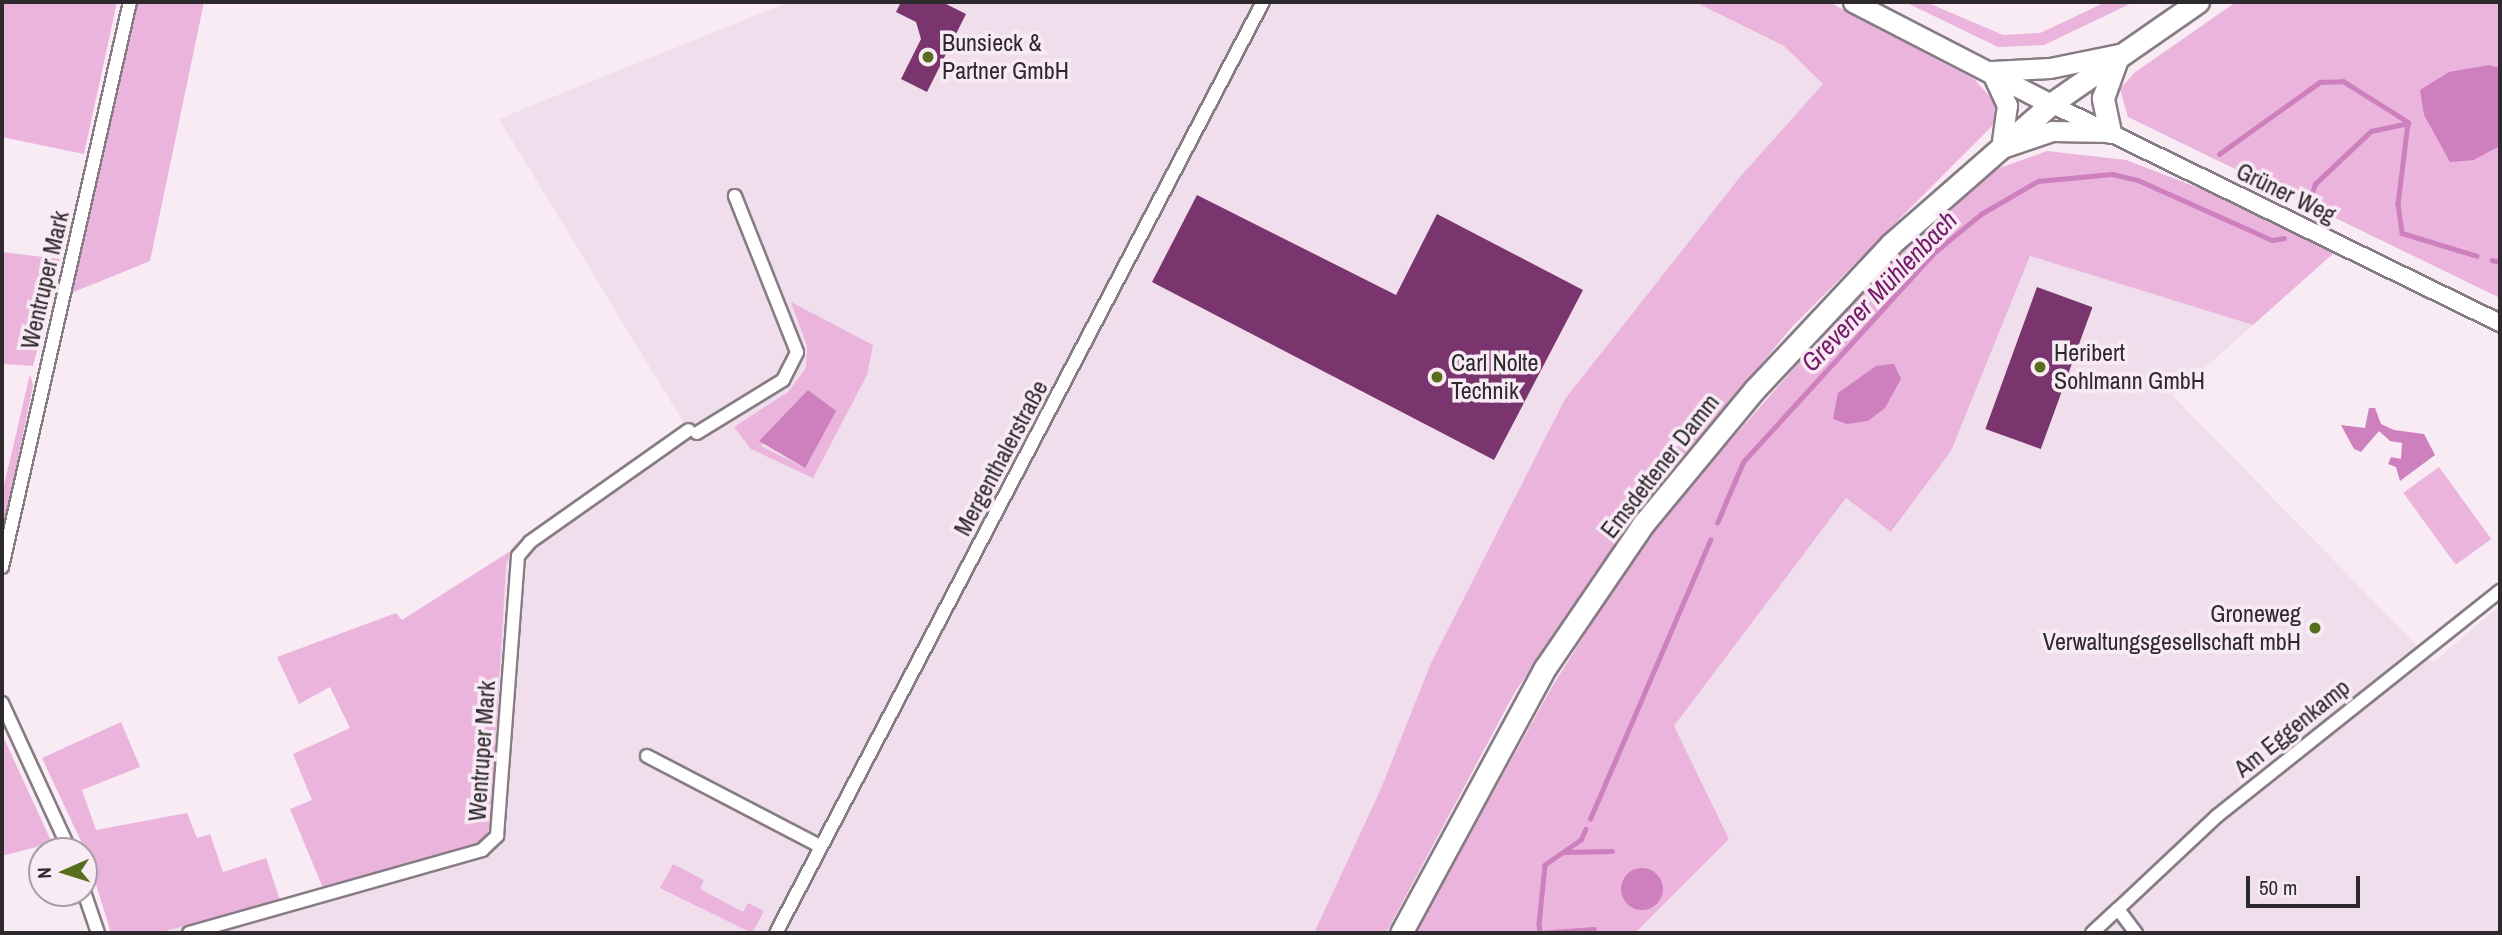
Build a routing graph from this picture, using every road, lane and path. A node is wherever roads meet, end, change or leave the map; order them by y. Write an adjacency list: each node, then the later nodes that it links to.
1 (130, 2): 12 (street, Wentruper Mark)
2 (1263, 2): 17 (street, Mergenthalerstraße)
3 (1853, 2): 6 (main road)
4 (2198, 2): 5 (main road, Emsdettener Damm)
5 (2119, 54): 6 (main road); 7 (main road, Emsdettener Damm); 8 (main road)
6 (1991, 71): 7 (main road); 9 (main road)
7 (2051, 104): 8 (street, Grüner Weg); 9 (main road, Emsdettener Damm)
8 (2110, 132): 9 (main road); 11 (street, Grüner Weg)
9 (2001, 148): 23 (main road, Emsdettener Damm)
10 (735, 196): 21 (street, Wentruper Mark)
11 (2500, 323)
12 (2, 567)
13 (2500, 591): 19 (street, Am Eggenkamp)
14 (2, 703): 16 (street)
15 (647, 757): 17 (street)
16 (64, 837)
17 (820, 846): 22 (street, Mergenthalerstraße)
18 (89, 907): 20 (street)
19 (2118, 909): 24 (street, Am Eggenkamp); 25 (street)
20 (98, 933)
21 (189, 933)
22 (776, 933)
23 (1401, 933)
24 (2092, 933)
25 (2136, 933)

